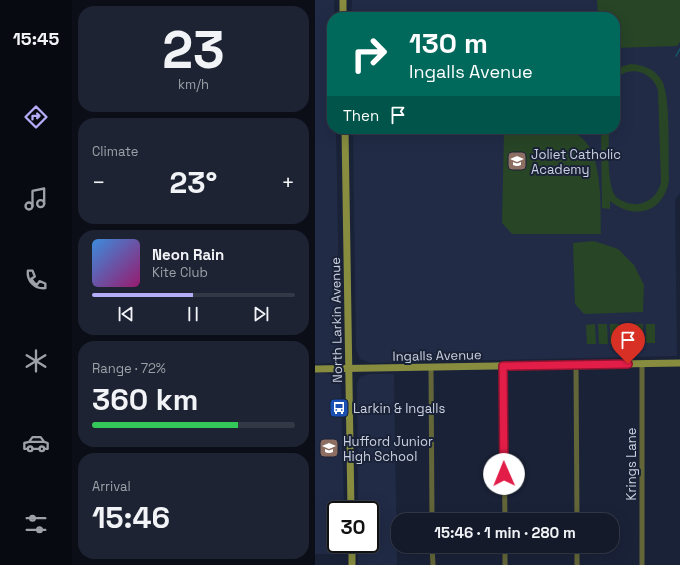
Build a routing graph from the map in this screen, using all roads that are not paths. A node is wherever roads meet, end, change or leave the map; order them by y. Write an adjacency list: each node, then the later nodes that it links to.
1 (343, 0): 2 (main road)
2 (343, 12)
3 (345, 134): 10 (main road, North Larkin Avenue)
4 (680, 363): 5 (main road, Ingalls Avenue)
5 (641, 364): 6 (main road, Ingalls Avenue); 23 (street, Krings Lane)
6 (576, 365): 7 (main road, Ingalls Avenue); 14 (street)
7 (503, 366): 8 (main road, Ingalls Avenue); 13 (street)
8 (431, 367): 10 (main road, Ingalls Avenue); 12 (street)
9 (315, 369): 10 (main road, Ingalls Avenue)
10 (349, 369): 11 (main road, North Larkin Avenue)
11 (351, 501)
12 (432, 513)
13 (505, 513)
14 (577, 513)
15 (352, 553): 19 (main road)
16 (433, 553): 20 (street)
17 (505, 553): 21 (street)
18 (577, 553): 22 (street)
19 (352, 565)
20 (433, 565)
21 (505, 565)
22 (577, 565)
23 (643, 565)

